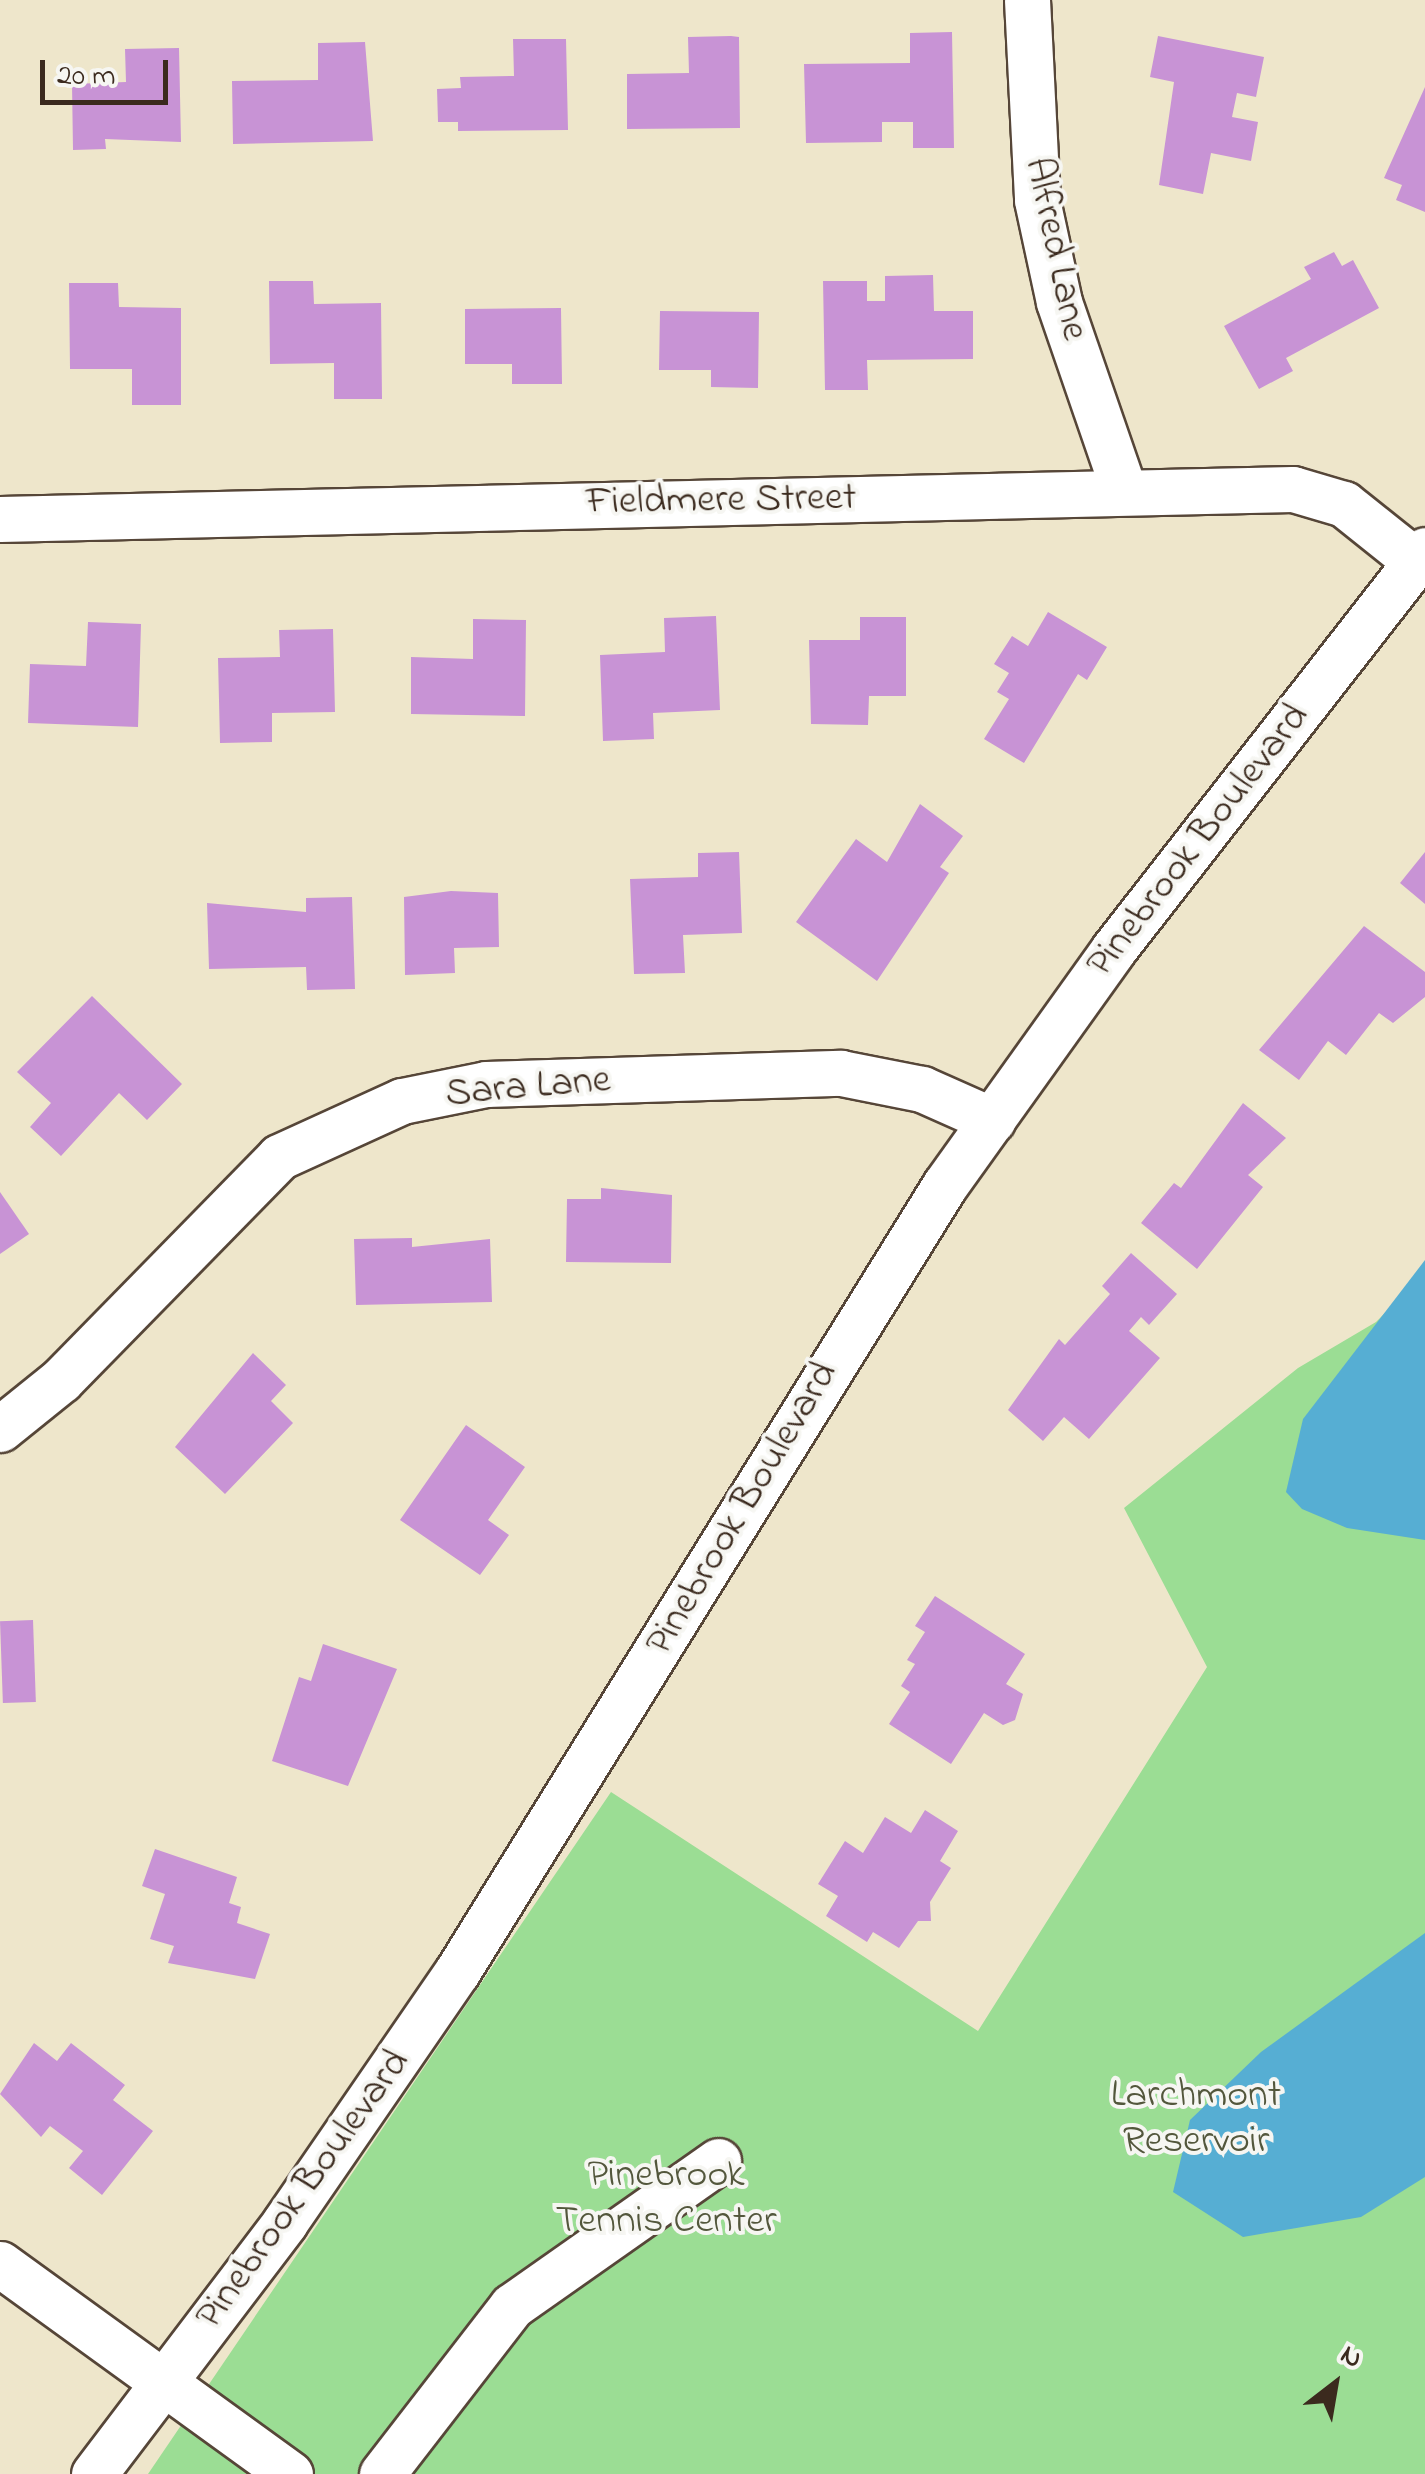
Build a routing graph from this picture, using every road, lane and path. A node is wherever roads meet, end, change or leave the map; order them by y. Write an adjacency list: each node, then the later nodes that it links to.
1 (1027, 0): 2 (street, Alfred Lane)
2 (1124, 491): 3 (street, Fieldmere Street); 4 (street, Fieldmere Street)
3 (0, 519)
4 (1423, 557): 5 (street, Pinebrook Boulevard)
5 (992, 1120): 6 (street, Sara Lane); 9 (street, Pinebrook Boulevard)
6 (0, 1429)
7 (718, 2161): 12 (street)
8 (0, 2264): 9 (street)
9 (161, 2387): 10 (street, Pinebrook Boulevard); 11 (street)
10 (94, 2474)
11 (290, 2474)
12 (382, 2474)

